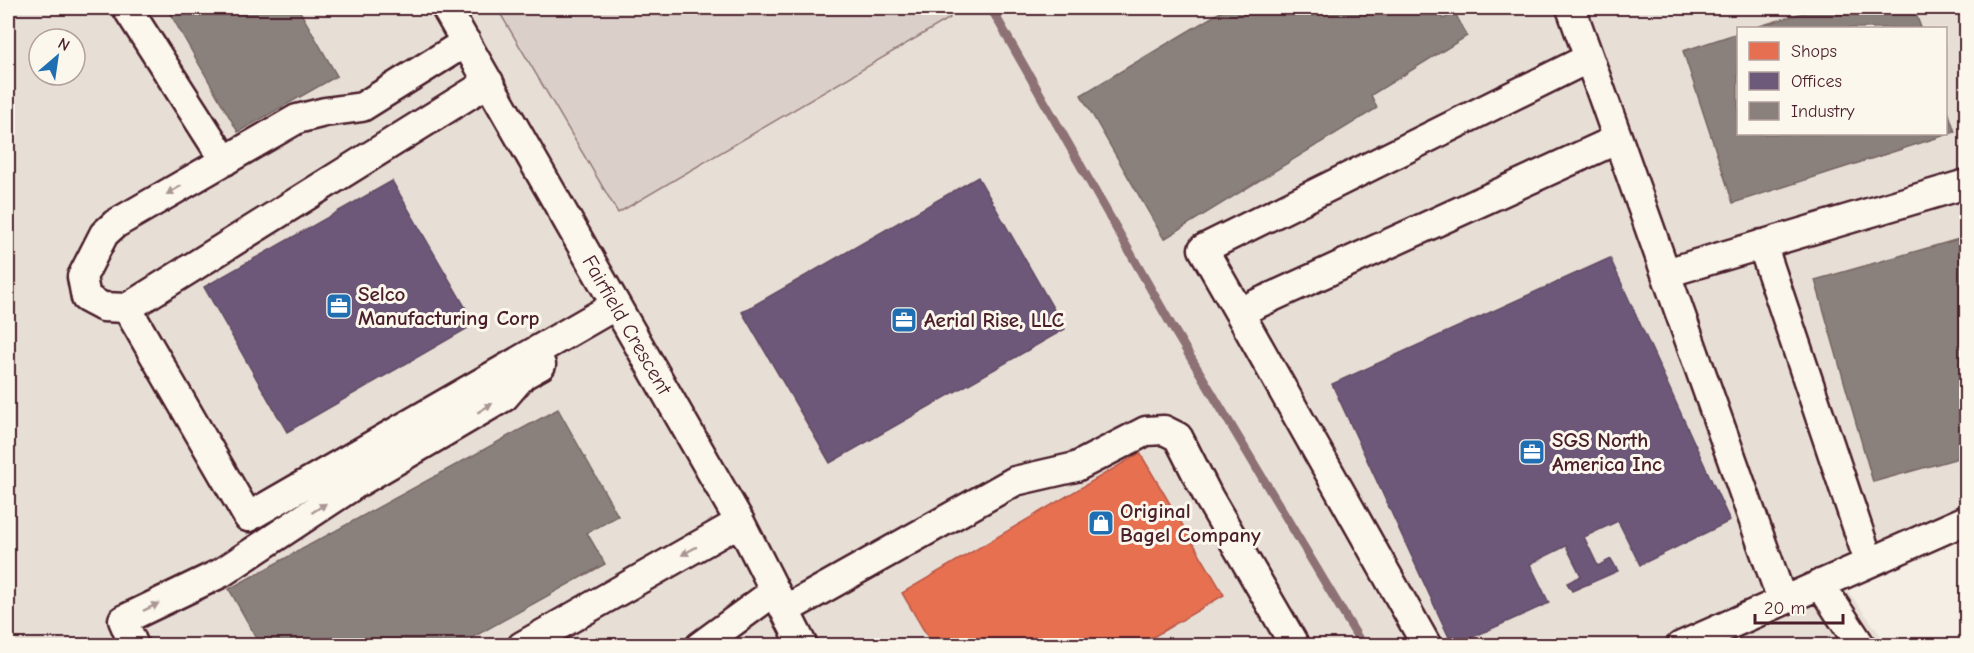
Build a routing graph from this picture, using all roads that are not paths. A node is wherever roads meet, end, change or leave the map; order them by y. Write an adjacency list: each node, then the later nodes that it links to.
1 (127, 8): 8 (street)
2 (447, 8): 4 (street, Fairfield Crescent)
3 (1571, 8): 5 (street)
4 (466, 42): 6 (street, Fairfield Crescent); 8 (street)
5 (1589, 58): 7 (street); 14 (street)
6 (489, 82): 12 (street); 13 (street, Fairfield Crescent)
7 (1618, 139): 11 (street); 14 (street)
8 (225, 161): 12 (street, one-way to 12)
9 (1966, 184): 10 (street)
10 (1762, 244): 11 (street); 17 (street)
11 (1666, 273): 20 (street)
12 (127, 308): 13 (street)
13 (620, 312): 16 (street, Fairfield Crescent); 22 (street, one-way to 13)
14 (1239, 312): 26 (street)
15 (1966, 520): 17 (street)
16 (740, 522): 19 (street, Fairfield Crescent); 23 (street, one-way to 23)
17 (1869, 562): 18 (street)
18 (1820, 584): 20 (street); 28 (street)
19 (780, 600): 21 (street); 24 (street, Fairfield Crescent); 25 (street)
20 (1782, 600): 27 (street)
21 (714, 641)
22 (134, 645)
23 (522, 645)
24 (803, 645)
25 (1295, 645)
26 (1427, 645)
27 (1681, 645)
28 (1861, 645)

